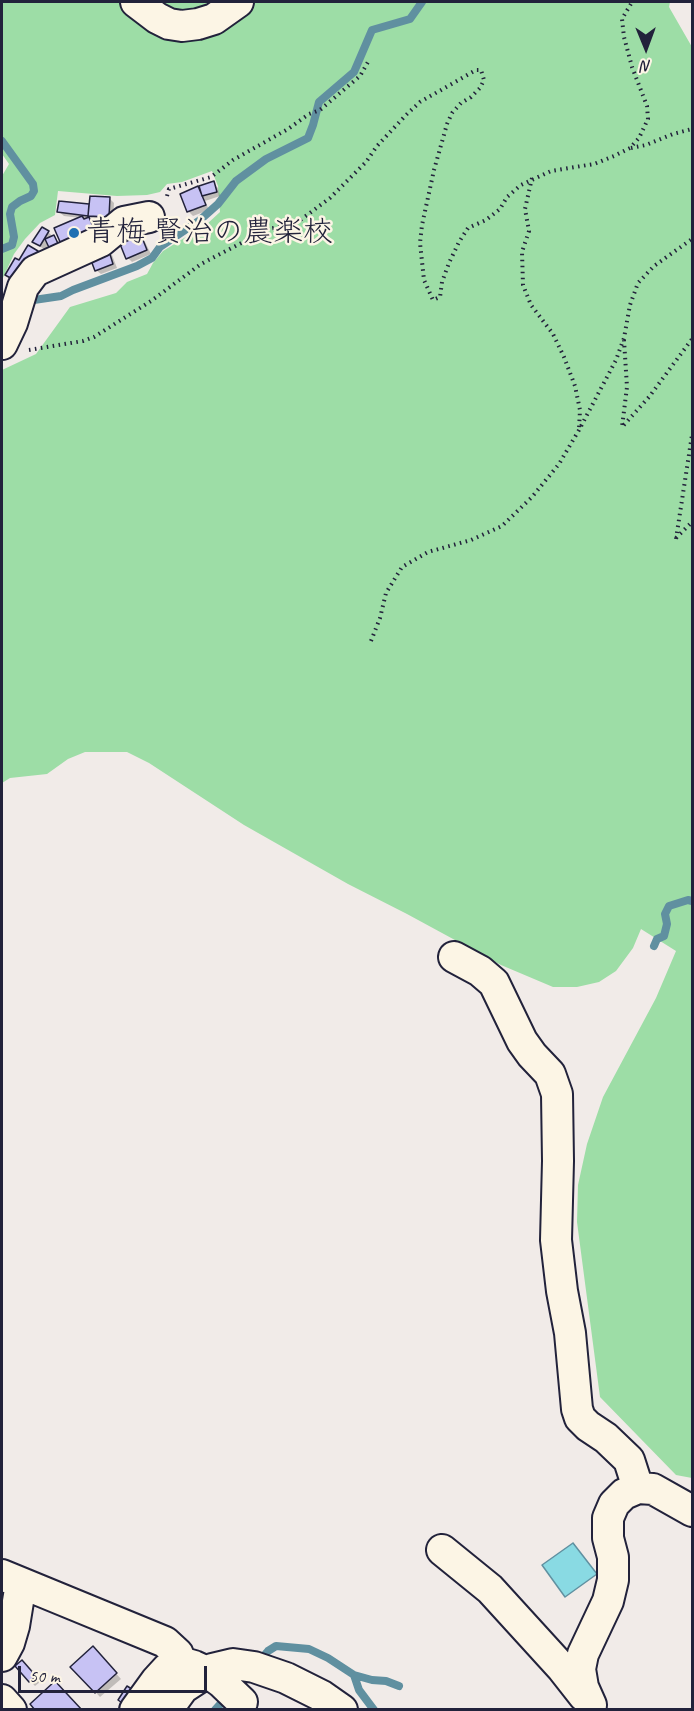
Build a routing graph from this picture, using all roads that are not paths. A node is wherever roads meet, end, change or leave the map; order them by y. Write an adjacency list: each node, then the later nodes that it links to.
1 (136, 2): 2 (street)
2 (238, 2)
3 (148, 217): 4 (street)
4 (11, 349)
5 (454, 957): 6 (street)
6 (638, 1488): 7 (street); 14 (street)
7 (693, 1511)
8 (442, 1550): 14 (street)
9 (11, 1579): 10 (street); 11 (street)
10 (2, 1656)
11 (184, 1683): 13 (street); 16 (street); 17 (street)
12 (2, 1700): 15 (street)
13 (242, 1702)
14 (593, 1707)
15 (11, 1710)
16 (135, 1710)
17 (342, 1710)

